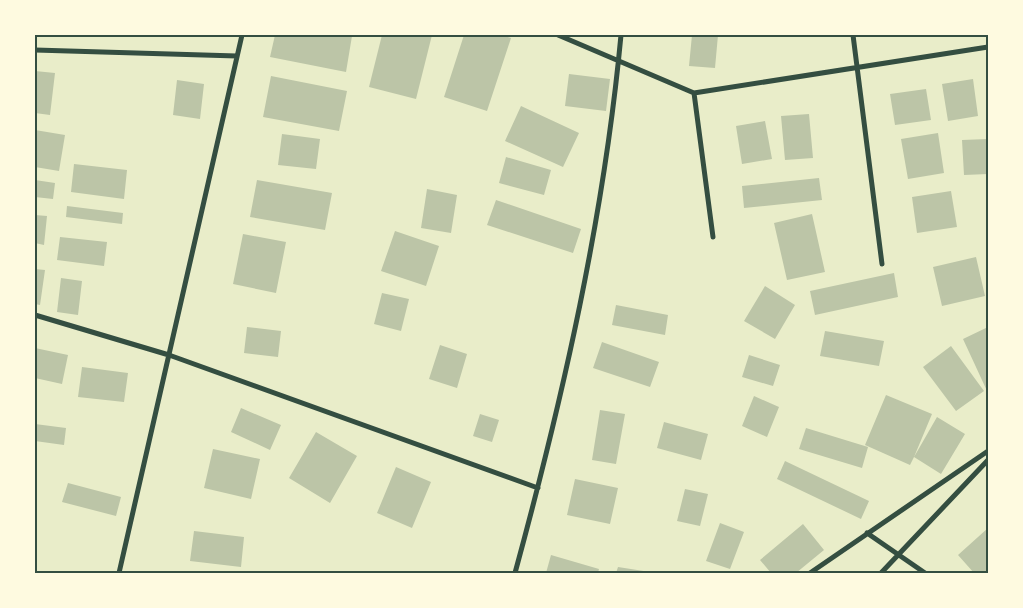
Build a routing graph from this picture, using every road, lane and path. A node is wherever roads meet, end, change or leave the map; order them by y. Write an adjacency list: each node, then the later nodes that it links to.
1 (242, 35): 7 (street)
2 (558, 35): 8 (street)
3 (621, 35): 8 (street)
4 (853, 35): 9 (street)
5 (988, 47): 9 (street)
6 (35, 50): 7 (street)
7 (238, 56): 14 (street)
8 (618, 62): 10 (street); 17 (street)
9 (856, 69): 10 (street); 12 (street)
10 (694, 93): 11 (street)
11 (714, 237)
12 (882, 264)
13 (35, 315): 14 (street)
14 (169, 355): 17 (street); 20 (street)
15 (988, 451): 18 (street)
16 (988, 460): 19 (street)
17 (538, 488): 21 (street)
18 (868, 533): 19 (street); 22 (street)
19 (898, 554): 23 (street); 24 (street)
20 (119, 573)
21 (515, 573)
22 (810, 573)
23 (881, 573)
24 (924, 573)

